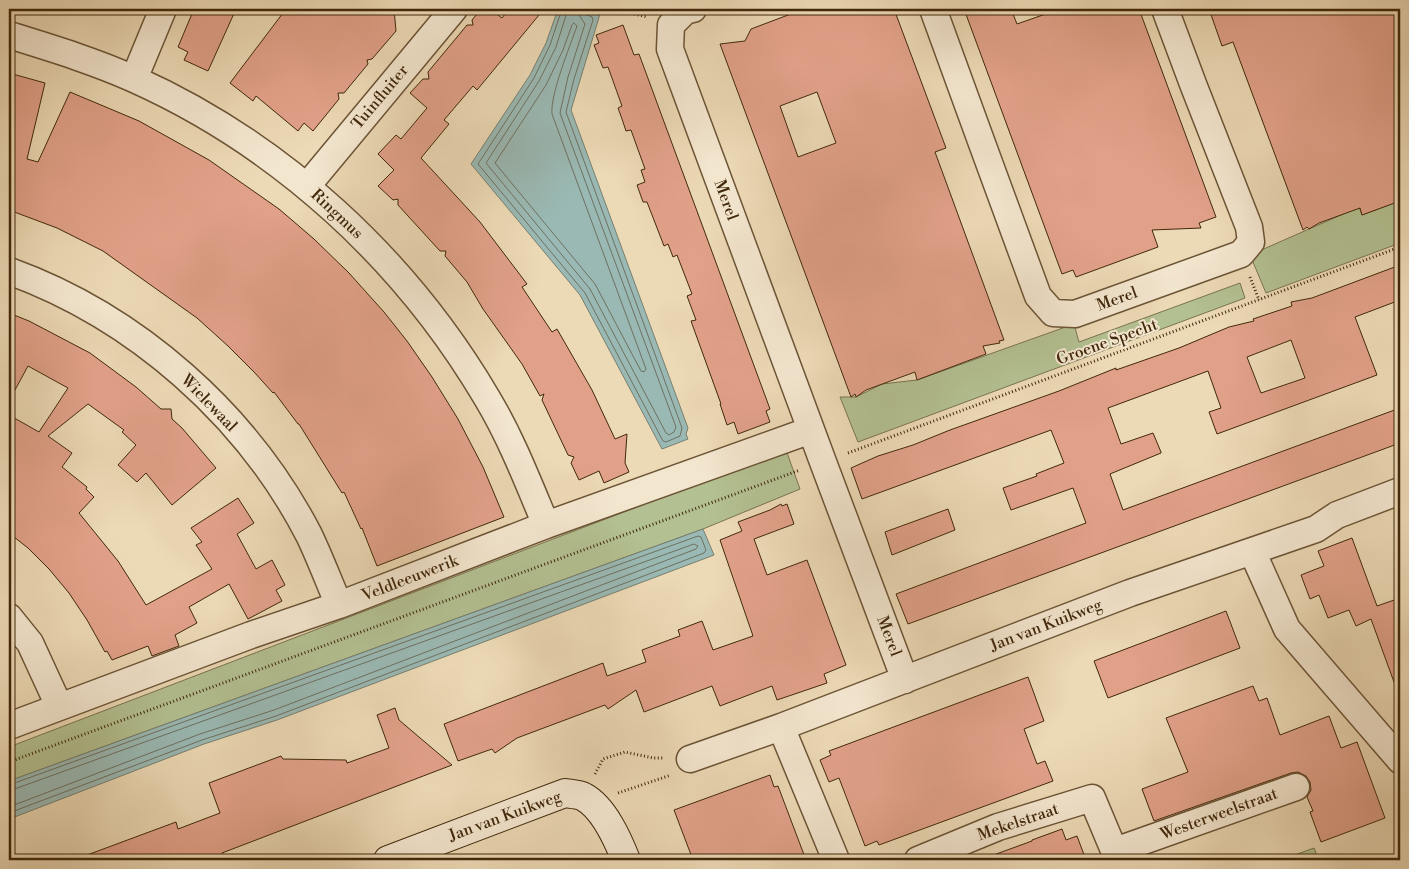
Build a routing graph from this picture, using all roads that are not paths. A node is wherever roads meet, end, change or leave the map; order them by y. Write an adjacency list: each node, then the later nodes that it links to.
1 (163, 9): 7 (street)
2 (454, 9): 8 (street, Tuinfluiter)
3 (693, 9): 10 (street, Merel)
4 (933, 9): 5 (street, Merel)
5 (1165, 9)
6 (9, 35): 7 (street, Ringmus)
7 (134, 79): 8 (street, Ringmus)
8 (307, 186): 12 (street, Ringmus)
9 (9, 272): 14 (street, Wielewaal)
10 (811, 430): 12 (street, Veldleeuwerik); 16 (street, Merel)
11 (1400, 491): 13 (street, Jan van Kuikweg)
12 (546, 525): 14 (street, Veldleeuwerik)
13 (1252, 551): 16 (street, Jan van Kuikweg); 21 (street)
14 (339, 605): 17 (street, Veldleeuwerik)
15 (9, 617): 17 (street)
16 (905, 680): 19 (street, Jan van Kuikweg)
17 (59, 706): 18 (street, Veldleeuwerik)
18 (9, 726)
19 (781, 727): 20 (street, Jan van Kuikweg); 27 (street)
20 (690, 759)
21 (1400, 760)
22 (1296, 786): 24 (street, Westerweelstraat)
23 (1092, 798): 24 (street, Westerweelstraat); 28 (street, Mekelstraat)
24 (1116, 856)
25 (388, 860): 26 (street, Jan van Kuikweg)
26 (626, 860)
27 (836, 860)
28 (918, 860)

